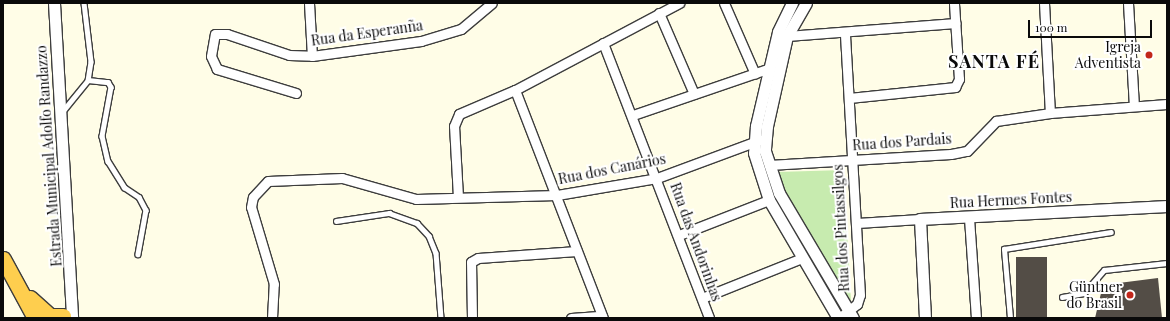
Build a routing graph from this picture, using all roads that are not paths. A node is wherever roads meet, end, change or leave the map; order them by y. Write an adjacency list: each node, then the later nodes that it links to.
1 (54, 3): 27 (street, Estrada Municipal Adolfo Randazzo)
2 (84, 3): 20 (lane)
3 (308, 3): 17 (street)
4 (492, 3): 17 (street, Rua da Esperanña)
5 (679, 3): 12 (street)
6 (724, 3): 19 (street)
7 (792, 3): 18 (street)
8 (806, 3): 15 (street)
9 (954, 3): 13 (street)
10 (1044, 3): 28 (street)
11 (1128, 3): 26 (street)
12 (659, 13): 16 (street); 23 (street)
13 (955, 23): 14 (street); 24 (street)
14 (845, 32): 15 (street); 24 (street, Rua dos Pintassilgos)
15 (786, 36): 30 (street)
16 (603, 43): 21 (street); 29 (street, Rua das Andorinhas)
17 (312, 56): 22 (street, Rua da Esperanña)
18 (770, 68): 19 (street); 31 (street)
19 (755, 74): 23 (street)
20 (88, 80): 27 (lane); 46 (lane)
21 (515, 90): 35 (street); 36 (street)
22 (296, 93)
23 (694, 94): 29 (street)
24 (849, 98): 32 (street, Rua dos Pintassilgos)
25 (1167, 104): 26 (street, Rua dos Pardais)
26 (1134, 106): 28 (street, Rua dos Pardais)
27 (62, 112): 53 (street, Estrada Municipal Adolfo Randazzo)
28 (1050, 113): 32 (street, Rua dos Pardais)
29 (632, 115): 34 (street, Rua das Andorinhas)
30 (765, 139): 31 (street, Rua dos Canários); 33 (street)
31 (753, 143): 34 (street, Rua dos Canários); 37 (street)
32 (852, 159): 33 (street, Rua dos Pardais); 42 (street, Rua dos Pintassilgos)
33 (769, 165): 55 (street)
34 (657, 178): 35 (street, Rua dos Canários); 44 (street, Rua das Andorinhas)
35 (557, 194): 36 (street, Rua dos Canários); 45 (street)
36 (458, 197): 57 (street, Rua dos Canários)
37 (769, 200): 44 (street); 47 (street)
38 (1167, 206): 39 (street, Rua Hermes Fontes)
39 (969, 218): 40 (street, Rua Hermes Fontes); 63 (street)
40 (920, 219): 42 (street, Rua Hermes Fontes); 62 (street)
41 (336, 221): 58 (lane)
42 (857, 223): 55 (street, Rua dos Pintassilgos)
43 (1112, 232): 64 (lane)
44 (679, 235): 52 (street, Rua das Andorinhas)
45 (577, 251): 54 (street); 59 (street)
46 (138, 254)
47 (802, 258): 52 (street); 55 (street)
48 (3, 259): 50 (highway)
49 (1167, 264): 51 (lane)
50 (15, 280): 53 (highway); 56 (highway)
51 (1062, 297)
52 (702, 298): 61 (street, Rua das Andorinhas)
53 (68, 315)
54 (603, 317): 60 (street)
55 (845, 317)
56 (35, 318)
57 (272, 318)
58 (441, 318)
59 (472, 318)
60 (571, 318)
61 (709, 318)
62 (925, 318)
63 (976, 318)
64 (1010, 318)

